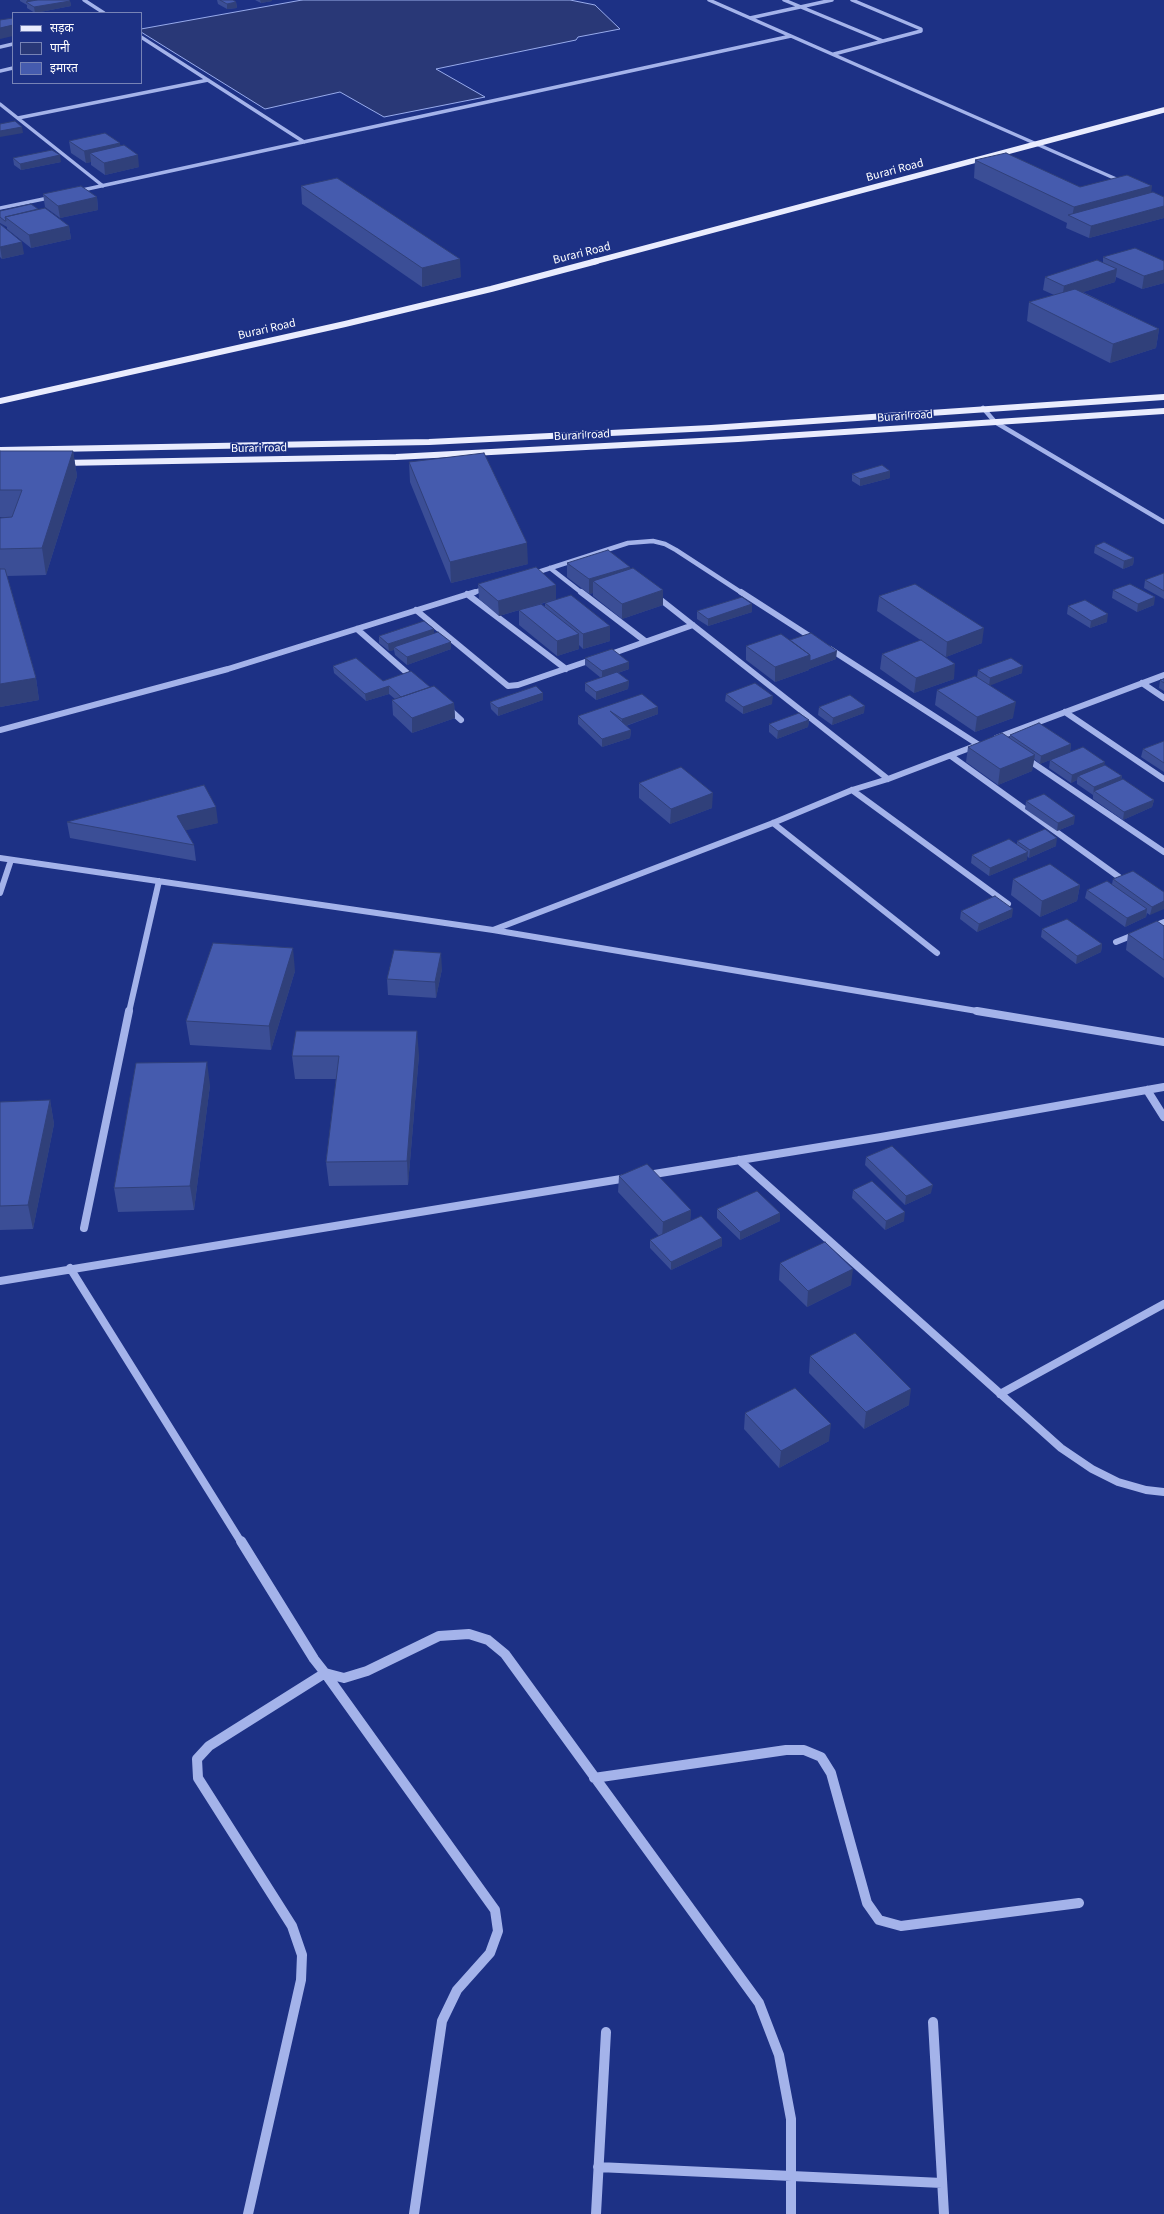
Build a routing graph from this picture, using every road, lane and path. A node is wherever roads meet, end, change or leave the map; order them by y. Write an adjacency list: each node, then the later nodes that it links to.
1 (92, 0): 6 (street)
2 (709, 0): 9 (street)
3 (784, 0): 7 (street)
4 (832, 0): 7 (street)
5 (852, 0): 12 (street)
6 (85, 1): 8 (street)
7 (800, 7): 9 (street); 12 (street)
8 (102, 12)
9 (750, 18): 10 (street)
10 (791, 36): 17 (street); 24 (street)
11 (142, 38): 13 (street)
12 (883, 41): 17 (street)
13 (149, 42): 15 (street); 20 (street)
14 (12, 44): 16 (street)
15 (142, 44)
16 (0, 47)
17 (834, 54): 25 (street)
18 (12, 68): 19 (street)
19 (0, 71)
20 (208, 80): 23 (street); 24 (street)
21 (0, 104): 23 (street)
22 (1164, 110): 25 (main road, Burari Road)
23 (18, 118): 27 (street)
24 (304, 142): 27 (street)
25 (1038, 145): 26 (street); 32 (main road, Burari Road)
26 (1129, 185)
27 (103, 186): 28 (street)
28 (74, 192)
29 (59, 195): 30 (street)
30 (0, 208)
31 (1164, 398): 33 (main road, Burari road)
32 (0, 401)
33 (983, 408): 35 (street); 36 (main road, Burari road)
34 (1164, 411): 35 (main road, Burari road)
35 (995, 422): 37 (main road, Burari road); 38 (street)
36 (0, 450)
37 (54, 463)
38 (1164, 522)
39 (600, 552): 40 (street); 41 (street); 59 (street)
40 (606, 557)
41 (550, 568): 42 (street); 49 (street)
42 (528, 575)
43 (497, 585): 45 (street)
44 (650, 591): 47 (street)
45 (467, 594): 46 (street); 50 (street)
46 (416, 610): 48 (street); 50 (street)
47 (693, 625): 49 (street); 63 (street)
48 (357, 629): 53 (street); 58 (street)
49 (645, 642): 50 (street)
50 (566, 669)
51 (1164, 675): 52 (street)
52 (1142, 683): 54 (street); 56 (street)
53 (420, 684)
54 (1164, 698)
55 (444, 705): 57 (street)
56 (1065, 712): 59 (street); 64 (street)
57 (461, 720)
58 (0, 730)
59 (988, 742): 60 (street); 61 (street)
60 (1003, 743)
61 (952, 756): 63 (street); 70 (street)
62 (1022, 756): 67 (street)
63 (888, 779): 65 (street)
64 (1164, 779)
65 (852, 790): 66 (street); 73 (street)
66 (773, 823): 76 (street); 79 (street)
67 (1164, 852)
68 (0, 858): 69 (street)
69 (11, 860): 71 (street); 72 (street)
70 (1119, 877)
71 (159, 881): 76 (street); 85 (street)
72 (0, 893)
73 (1008, 904)
74 (1164, 922): 75 (street)
75 (1155, 925): 77 (street); 78 (street)
76 (493, 930): 80 (street)
77 (1164, 932)
78 (1116, 942)
79 (937, 953)
80 (1164, 1042)
81 (1164, 1087): 82 (street)
82 (1147, 1090): 83 (street); 84 (street)
83 (1164, 1117)
84 (739, 1160): 86 (street); 89 (street)
85 (84, 1228)
86 (70, 1268): 87 (street); 91 (street)
87 (0, 1281)
88 (1164, 1304): 89 (street)
89 (1000, 1394): 90 (street)
90 (1164, 1492)
91 (325, 1673): 92 (street); 99 (street); 100 (street)
92 (594, 1778): 93 (street); 97 (street)
93 (1079, 1903)
94 (933, 2022): 98 (street)
95 (606, 2032): 96 (street)
96 (598, 2167): 97 (street); 101 (street)
97 (791, 2175): 98 (street); 102 (street)
98 (942, 2183): 103 (street)
99 (248, 2214)
100 (414, 2214)
101 (596, 2214)
102 (791, 2214)
103 (944, 2214)

